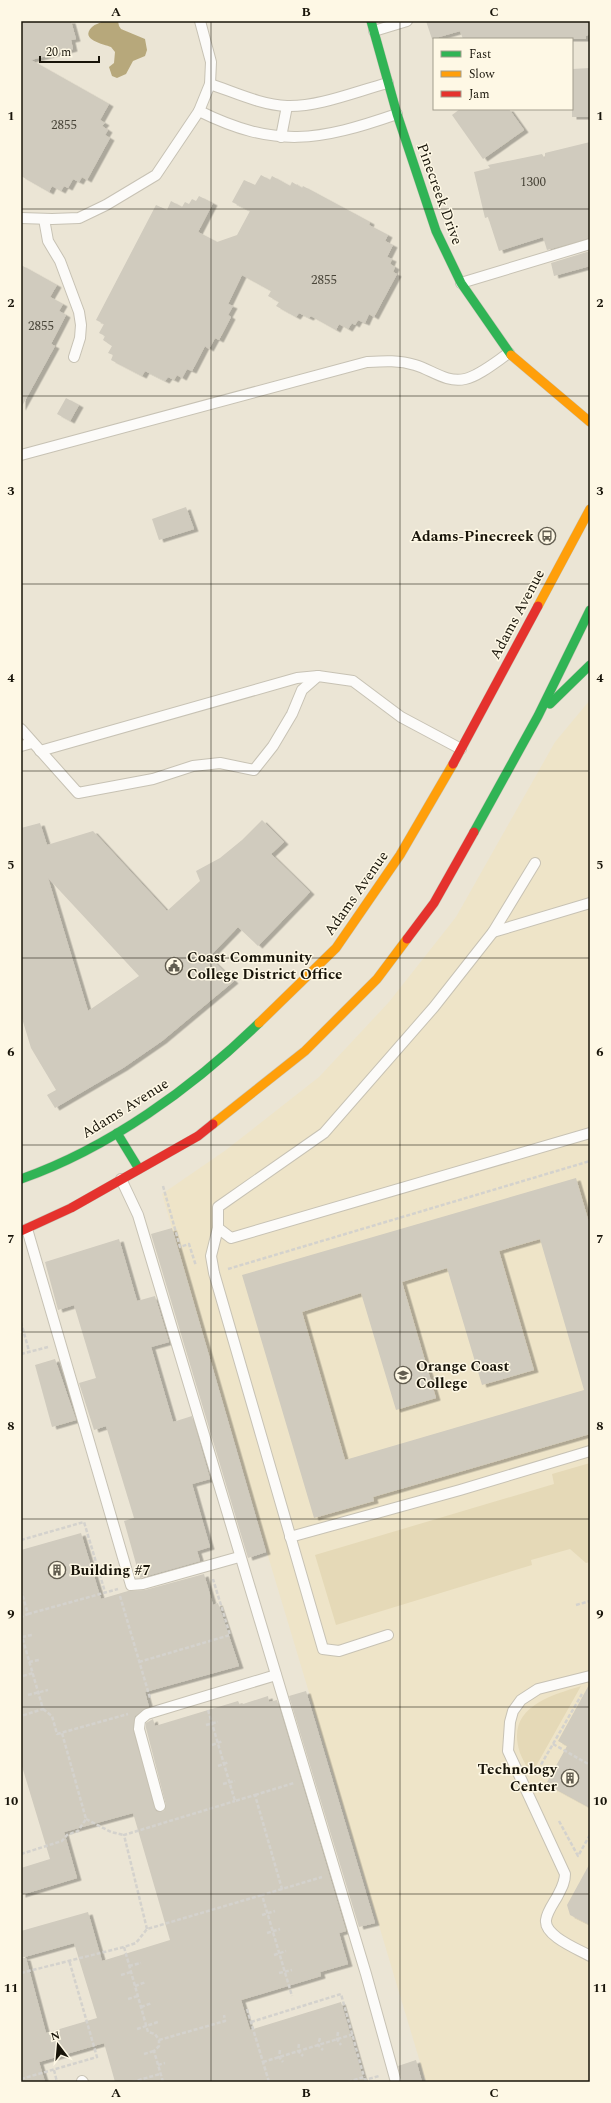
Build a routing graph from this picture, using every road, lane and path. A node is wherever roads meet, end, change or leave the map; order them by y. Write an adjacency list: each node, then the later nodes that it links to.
1 (200, 21): 5 (lane)
2 (407, 21): 3 (lane)
3 (372, 26): 4 (main road, Pinecreek Drive)
4 (388, 83): 6 (lane); 8 (main road, Pinecreek Drive)
5 (210, 84): 6 (lane); 7 (lane)
6 (286, 106): 9 (lane)
7 (200, 111): 9 (lane); 11 (lane)
8 (397, 114): 9 (lane); 13 (main road, Pinecreek Drive)
9 (281, 137)
10 (21, 218): 11 (lane)
11 (44, 219): 15 (lane)
12 (590, 244): 13 (lane)
13 (461, 283): 14 (main road, Pinecreek Drive)
14 (509, 353): 16 (main road, Pinecreek Drive); 17 (lane)
15 (74, 357)
16 (590, 422)
17 (21, 455)
18 (590, 509): 26 (main road, Adams Avenue)
19 (590, 610): 22 (main road)
20 (590, 666): 22 (main road)
21 (318, 676): 26 (lane); 27 (lane); 27 (lane)
22 (538, 716): 34 (main road)
23 (21, 729): 24 (lane)
24 (32, 743): 25 (lane); 27 (lane)
25 (21, 746)
26 (461, 749): 31 (main road, Adams Avenue)
27 (40, 752)
28 (535, 863): 30 (lane)
29 (590, 903): 30 (lane)
30 (493, 932): 38 (lane)
31 (117, 1133): 34 (main road); 35 (main road, Adams Avenue)
32 (590, 1133): 38 (lane)
33 (590, 1162): 40 (path)
34 (139, 1169): 36 (main road)
35 (21, 1179)
36 (121, 1179): 39 (main road); 50 (lane)
37 (163, 1186): 41 (path)
38 (218, 1228): 47 (lane)
39 (24, 1230): 43 (lane)
40 (226, 1270)
41 (197, 1271)
42 (21, 1322): 44 (path)
43 (61, 1343): 44 (path); 52 (lane)
44 (29, 1351): 45 (path)
45 (21, 1354)
46 (590, 1451): 47 (lane)
47 (290, 1537): 61 (lane)
48 (21, 1540): 49 (path)
49 (94, 1557): 51 (path); 54 (path)
50 (239, 1557): 52 (lane); 69 (lane)
51 (88, 1558)
52 (209, 1566): 67 (path)
53 (21, 1590): 57 (path)
54 (105, 1592): 57 (path); 67 (path)
55 (590, 1601): 56 (path)
56 (576, 1605)
57 (28, 1614): 58 (path)
58 (21, 1617)
59 (21, 1633): 62 (path)
60 (32, 1635): 62 (path)
61 (388, 1635)
62 (22, 1637): 63 (path)
63 (26, 1652): 64 (path); 66 (path)
64 (21, 1653)
65 (39, 1660): 66 (path)
66 (29, 1662): 68 (path)
67 (139, 1662): 77 (path)
68 (32, 1673): 70 (path); 74 (path)
69 (276, 1675): 76 (lane); 94 (lane)
70 (23, 1676)
71 (590, 1676): 120 (lane)
72 (585, 1688): 87 (path)
73 (48, 1690): 74 (path)
74 (38, 1692): 75 (path); 78 (path)
75 (28, 1695)
76 (204, 1697): 82 (path); 100 (lane)
77 (150, 1700)
78 (43, 1710): 80 (path); 84 (path)
79 (130, 1714): 84 (path)
80 (21, 1716)
81 (218, 1722): 82 (path)
82 (212, 1724): 83 (path); 86 (path)
83 (206, 1725)
84 (62, 1733): 102 (path)
85 (224, 1741): 86 (path)
86 (218, 1743): 88 (path); 90 (path)
87 (552, 1744): 91 (path); 93 (path)
88 (212, 1745)
89 (230, 1762): 90 (path)
90 (224, 1764): 92 (path); 96 (path)
91 (590, 1765)
92 (218, 1766)
93 (534, 1776)
94 (307, 1778): 98 (path); 106 (lane)
95 (235, 1781): 96 (path)
96 (229, 1782): 97 (path); 99 (path)
97 (223, 1784)
98 (255, 1796): 99 (path); 107 (path)
99 (235, 1802): 104 (path)
100 (160, 1806)
101 (556, 1816): 103 (path)
102 (86, 1819): 104 (path); 105 (path)
103 (590, 1835)
104 (124, 1836): 112 (path)
105 (21, 1854)
106 (336, 1872): 107 (path); 165 (lane)
107 (282, 1889): 108 (path)
108 (262, 1895): 110 (path); 112 (path)
109 (275, 1911): 110 (path)
110 (268, 1913): 111 (path); 114 (path)
111 (262, 1915)
112 (147, 1929): 116 (path)
113 (280, 1929): 114 (path)
114 (273, 1931): 115 (path); 118 (path)
115 (267, 1933)
116 (124, 1947): 121 (path); 123 (path)
117 (286, 1951): 118 (path)
118 (279, 1953): 119 (path); 126 (path)
119 (274, 1955)
120 (590, 1956)
121 (69, 1960): 127 (path); 162 (path)
122 (141, 1963): 123 (path)
123 (130, 1966): 125 (path)
124 (292, 1970): 126 (path)
125 (131, 1972): 129 (path); 131 (path)
126 (285, 1972): 128 (path); 133 (path)
127 (21, 1973)
128 (279, 1973)
129 (121, 1975)
130 (146, 1982): 131 (path)
131 (135, 1986): 132 (path)
132 (138, 1996): 134 (path); 136 (path)
133 (292, 1996)
134 (128, 1999)
135 (152, 2003): 136 (path)
136 (141, 2007): 141 (path)
137 (247, 2009): 140 (path)
138 (224, 2015): 147 (path)
139 (158, 2022): 141 (path)
140 (251, 2022): 144 (path); 158 (path)
141 (146, 2026): 142 (path); 147 (path)
142 (137, 2030)
143 (338, 2032): 146 (path)
144 (353, 2034): 146 (path); 164 (path)
145 (320, 2038): 149 (path)
146 (337, 2039): 149 (path); 150 (path)
147 (159, 2040): 153 (path)
148 (299, 2044): 154 (path)
149 (318, 2045): 152 (path); 154 (path)
150 (341, 2045)
151 (280, 2050): 157 (path)
152 (323, 2050)
153 (154, 2051): 155 (path); 161 (path)
154 (298, 2051): 156 (path); 157 (path)
155 (144, 2054)
156 (303, 2056)
157 (279, 2057): 158 (path); 159 (path)
158 (263, 2062): 170 (path)
159 (283, 2062)
160 (165, 2063): 161 (path)
161 (158, 2065): 163 (path)
162 (54, 2070): 166 (path); 167 (path)
163 (160, 2074): 168 (path); 169 (path)
164 (364, 2077): 165 (path); 171 (path)
165 (395, 2077)
166 (21, 2080)
167 (57, 2082)
168 (132, 2082)
169 (163, 2082)
170 (269, 2082)
171 (348, 2082)

